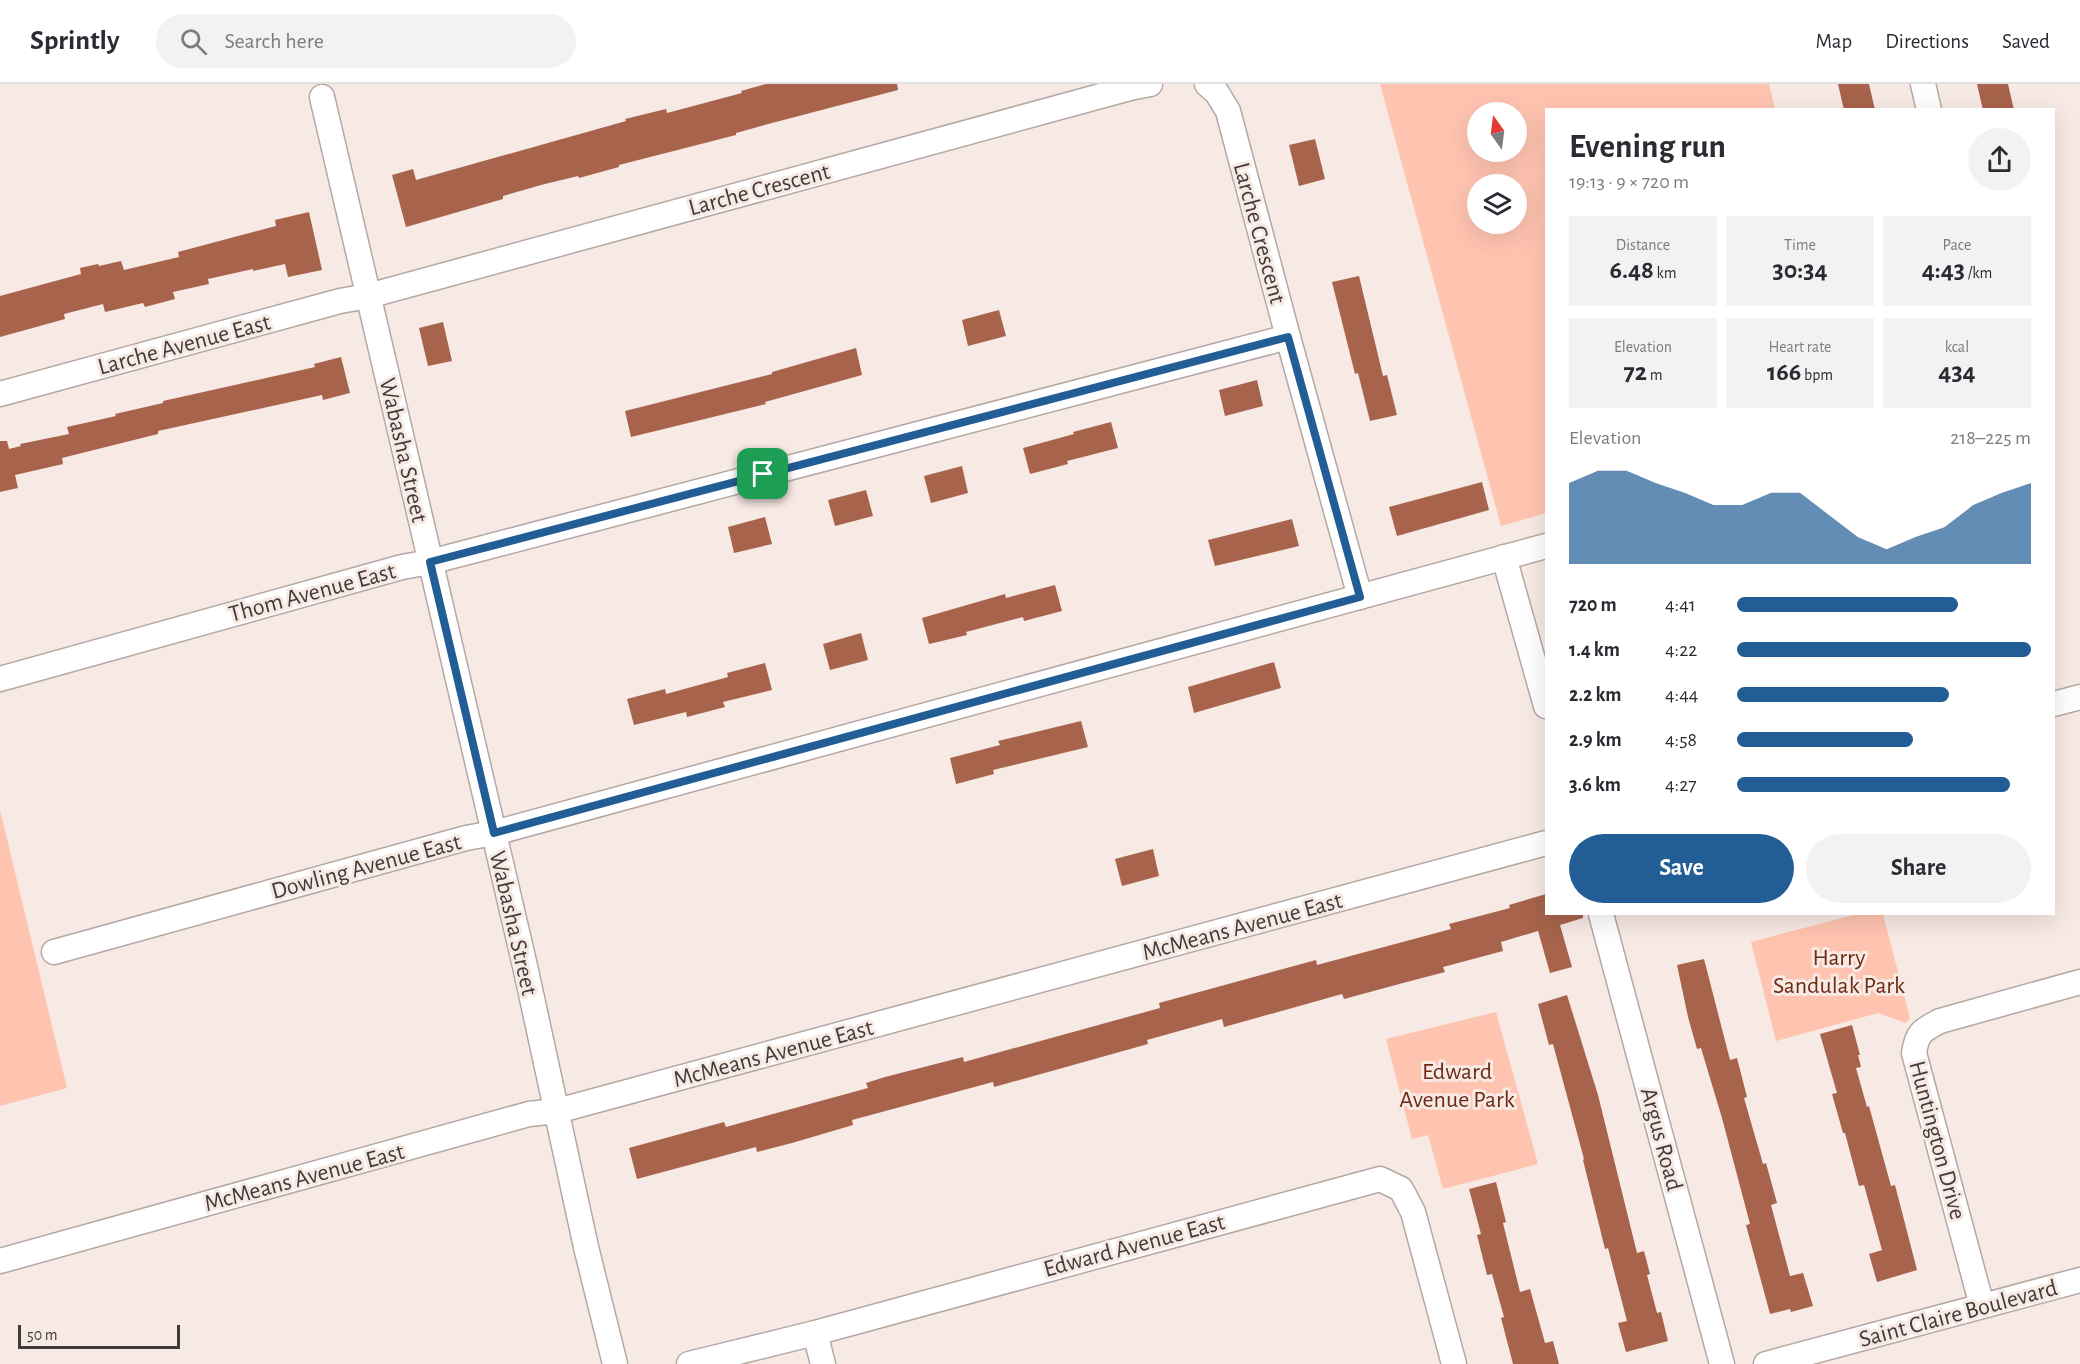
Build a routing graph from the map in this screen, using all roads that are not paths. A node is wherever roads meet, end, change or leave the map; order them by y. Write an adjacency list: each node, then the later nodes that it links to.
1 (1150, 84): 6 (street, Larche Crescent)
2 (1207, 84): 7 (street, Larche Crescent)
3 (1923, 84): 5 (street)
4 (322, 97): 6 (street, Wabasha Street)
5 (1929, 108)
6 (368, 297): 8 (street, Larche Avenue East); 11 (street, Wabasha Street)
7 (1288, 337): 11 (street, Thom Avenue East); 12 (street, Larche Crescent)
8 (0, 394)
9 (1545, 546): 10 (street, Dowling Avenue East)
10 (1504, 557): 12 (street, Dowling Avenue East); 15 (street)
11 (430, 562): 13 (street, Thom Avenue East); 17 (street, Wabasha Street)
12 (1360, 597): 17 (street, Dowling Avenue East)
13 (0, 679)
14 (2080, 697): 16 (street)
15 (1545, 702)
16 (2055, 704)
17 (494, 833): 20 (street, Dowling Avenue East); 22 (street, Wabasha Street)
18 (1545, 843): 22 (street, McMeans Avenue East)
19 (1601, 915): 31 (street, Argus Road)
20 (54, 952)
21 (2080, 982): 25 (street, Huntington Drive)
22 (557, 1111): 23 (street, McMeans Avenue East); 27 (street, Wabasha Street)
23 (0, 1261)
24 (2080, 1280): 25 (street, Saint Claire Boulevard)
25 (1982, 1306): 32 (street, Saint Claire Boulevard)
26 (815, 1333): 28 (street, Edward Avenue East); 29 (street); 30 (street, Edward Avenue East)
27 (615, 1364)
28 (689, 1364)
29 (823, 1364)
30 (1454, 1364)
31 (1722, 1364)
32 (1766, 1364)

